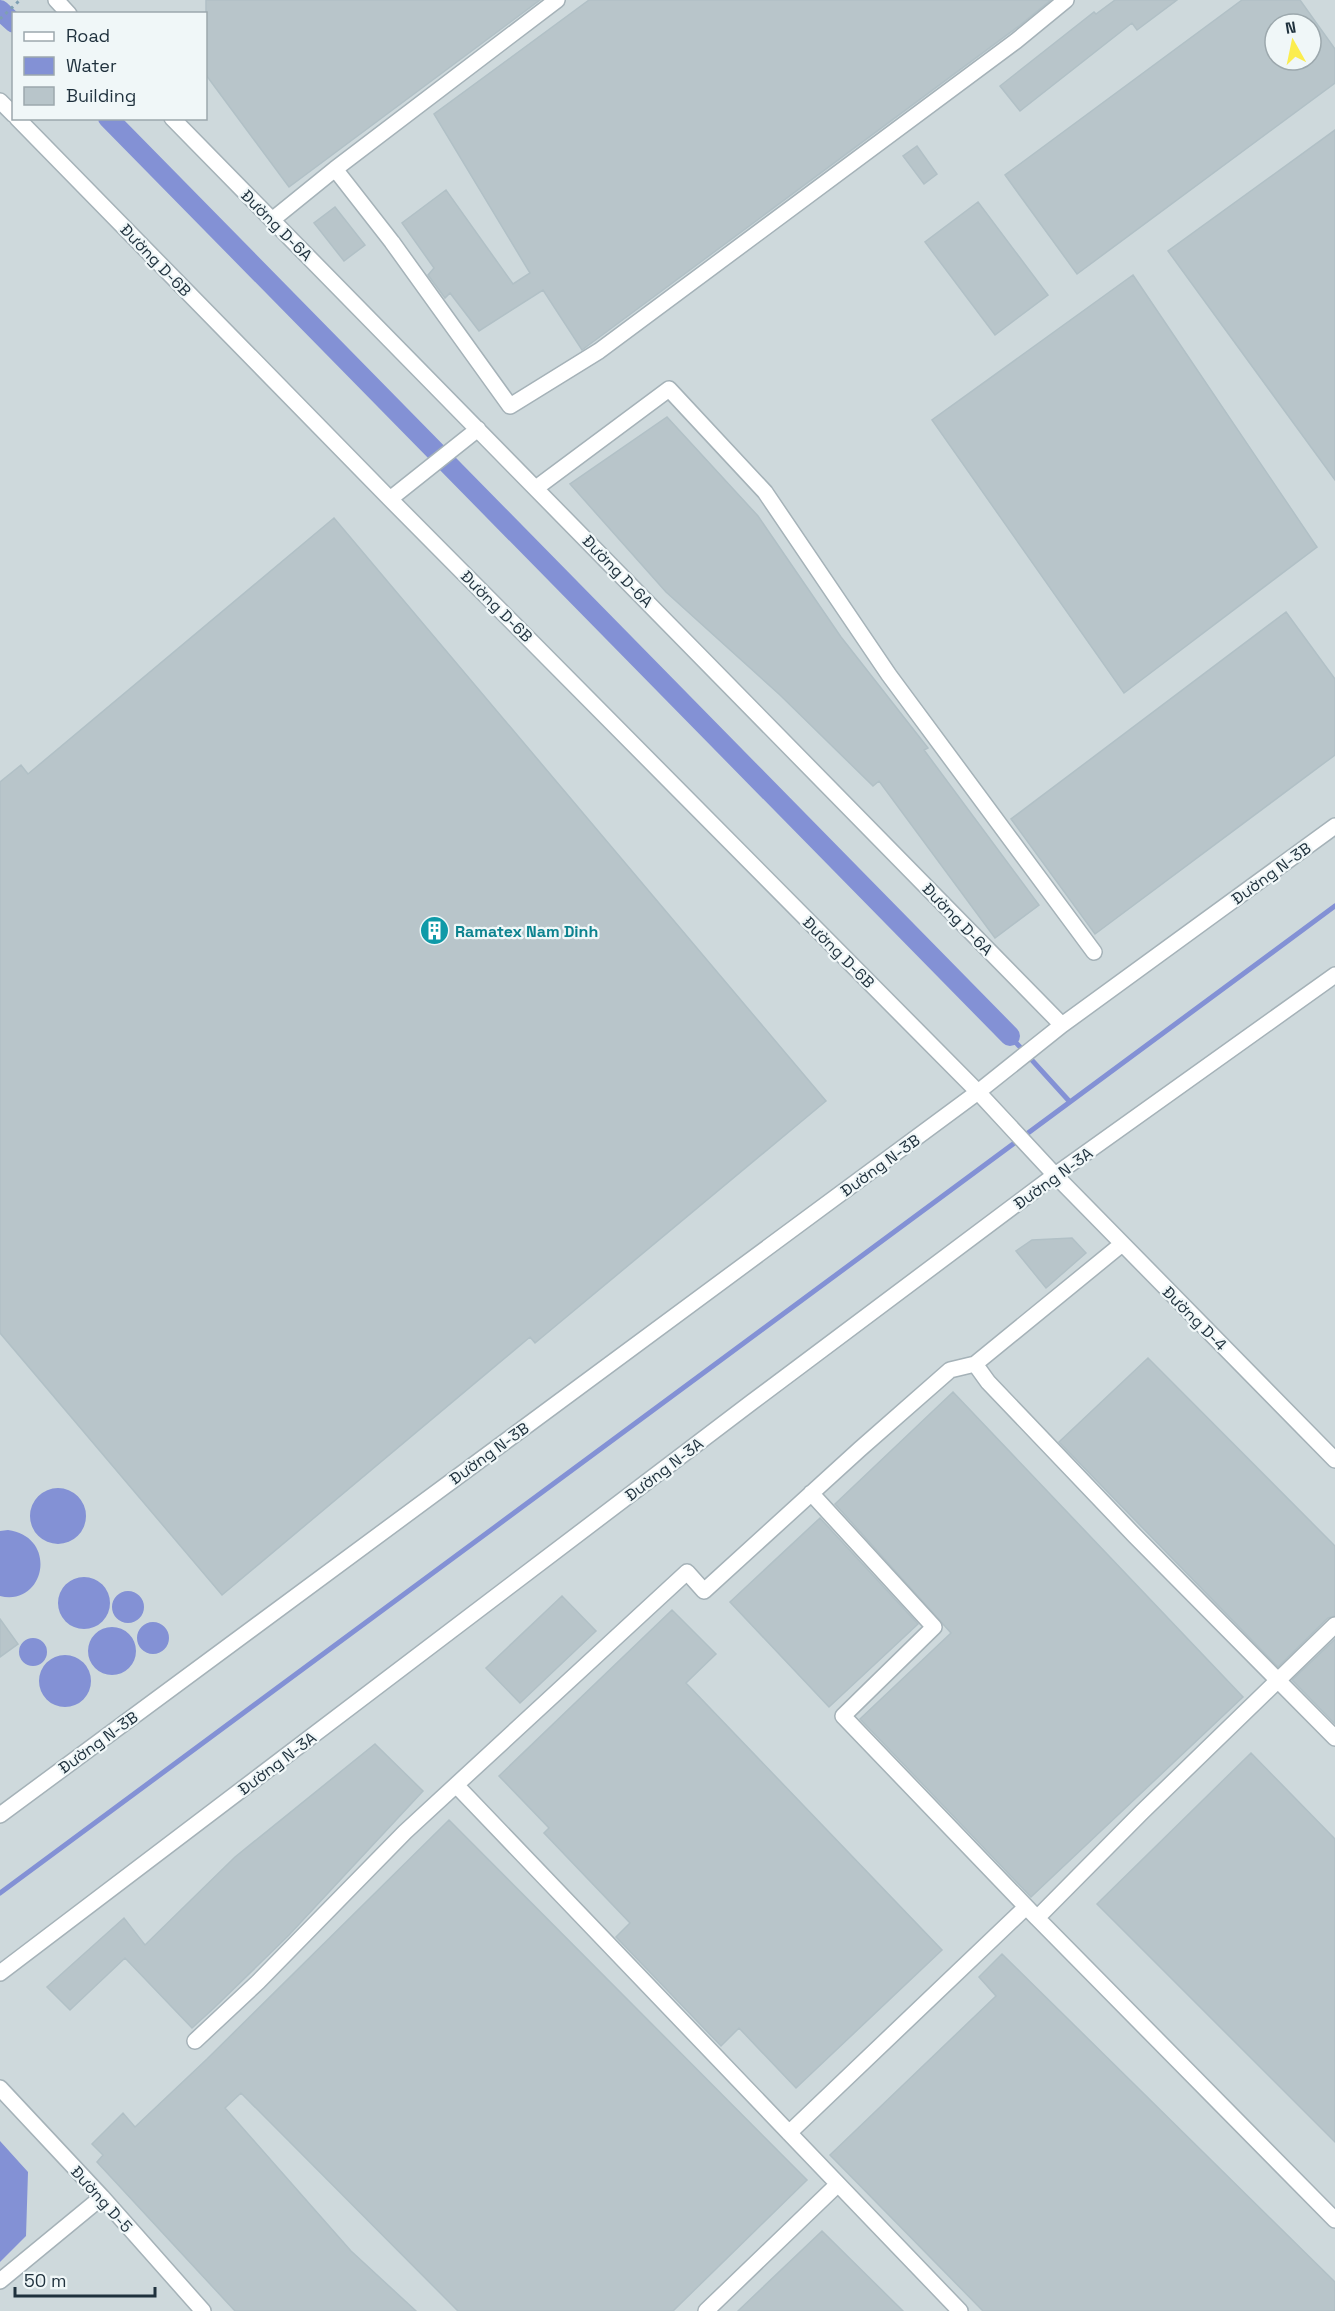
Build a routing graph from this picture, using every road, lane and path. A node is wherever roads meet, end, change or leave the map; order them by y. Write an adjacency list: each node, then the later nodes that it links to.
1 (19, 0): 6 (path)
2 (56, 0): 5 (street)
3 (556, 0): 11 (street)
4 (1066, 0): 11 (street)
5 (67, 12)
6 (0, 19)
7 (0, 101): 8 (street)
8 (12, 113)
9 (19, 120): 15 (street, Đường D-6B)
10 (174, 120): 12 (street, Đường D-6A)
11 (335, 170): 12 (street)
12 (272, 220): 13 (street, Đường D-6A)
13 (478, 429): 14 (street, Đường D-6A); 15 (street)
14 (536, 488): 17 (street); 19 (street, Đường D-6A)
15 (390, 499): 20 (street, Đường D-6B)
16 (1335, 826): 19 (street, Đường N-3B)
17 (1094, 952)
18 (1335, 975): 22 (street, Đường N-3A)
19 (1062, 1025): 20 (street, Đường N-3B)
20 (978, 1092): 21 (street, Đường D-6B); 31 (street, Đường N-3B)
21 (1006, 1123): 22 (street, Đường D-4)
22 (1055, 1175): 23 (street, Đường D-4); 33 (street, Đường N-3A)
23 (1122, 1244): 24 (street); 25 (street, Đường D-4)
24 (975, 1364): 26 (street); 28 (street)
25 (1335, 1460)
26 (811, 1493): 30 (street); 32 (street)
27 (1335, 1625): 28 (street)
28 (1278, 1680): 29 (street); 32 (street)
29 (1335, 1738)
30 (456, 1785): 34 (street); 36 (street)
31 (0, 1815)
32 (1031, 1912): 36 (street); 39 (street)
33 (0, 1973)
34 (195, 2041)
35 (0, 2088): 38 (street, Đường D-5)
36 (789, 2133): 37 (street)
37 (838, 2184): 42 (street); 43 (street)
38 (102, 2198): 40 (street); 41 (street, Đường D-5)
39 (1335, 2220)
40 (0, 2281)
41 (203, 2311)
42 (706, 2311)
43 (960, 2311)

